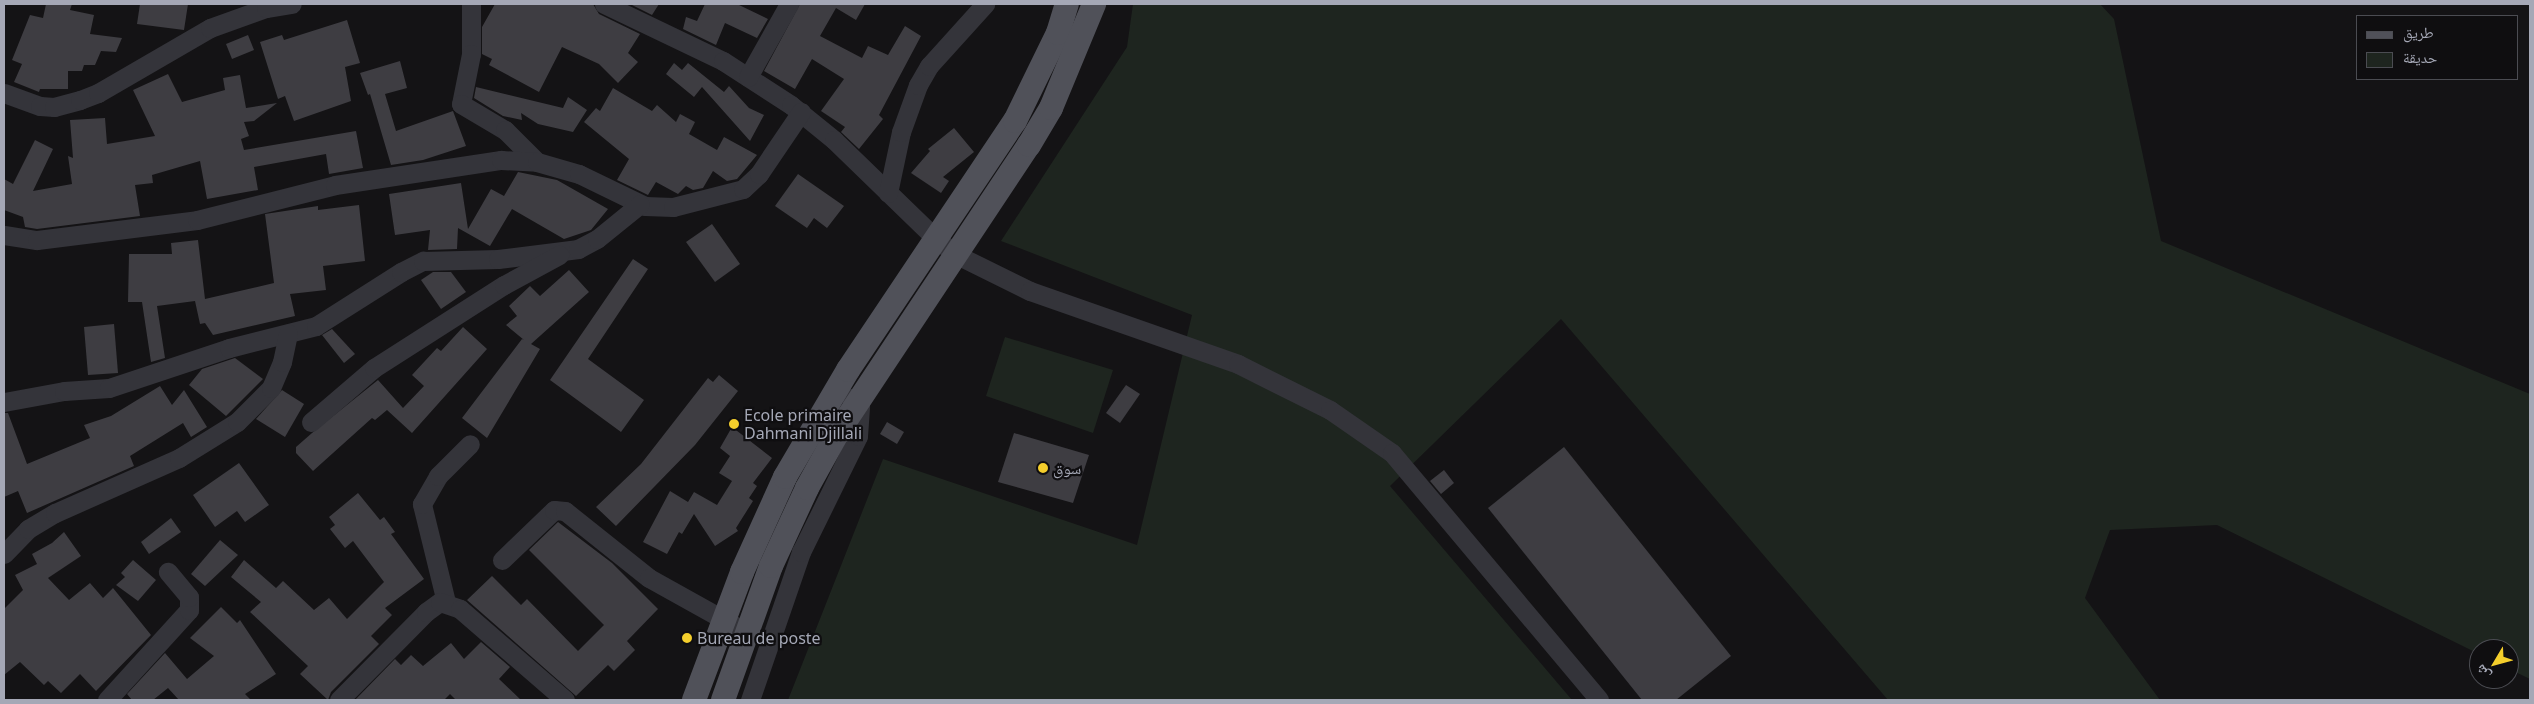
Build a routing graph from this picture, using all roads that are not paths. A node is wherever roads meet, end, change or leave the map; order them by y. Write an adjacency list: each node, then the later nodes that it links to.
1 (292, 4): 9 (street)
2 (471, 4): 11 (street)
3 (604, 4): 8 (street)
4 (789, 4): 8 (street)
5 (985, 4): 12 (street)
6 (1067, 4): 15 (main road)
7 (1094, 4): 17 (main road)
8 (748, 77): 10 (street)
9 (4, 93)
10 (801, 112): 12 (street); 13 (street)
11 (537, 162): 13 (street); 14 (street)
12 (888, 193): 15 (street)
13 (640, 204): 16 (street)
14 (4, 234)
15 (935, 238): 17 (street); 19 (main road)
16 (564, 252): 18 (street); 22 (street)
17 (957, 254): 21 (main road); 36 (street)
18 (288, 334): 20 (street); 24 (street)
19 (837, 387): 21 (street); 28 (main road)
20 (4, 402)
21 (857, 403): 29 (main road); 35 (street)
22 (312, 422)
23 (470, 444): 27 (street)
24 (4, 554)
25 (502, 560): 28 (street)
26 (168, 572): 30 (street)
27 (446, 602): 31 (street); 32 (street)
28 (723, 620): 29 (street); 33 (main road)
29 (746, 632): 34 (main road)
30 (107, 700)
31 (339, 700)
32 (565, 700)
33 (694, 700)
34 (723, 700)
35 (750, 700)
36 (1599, 700)

